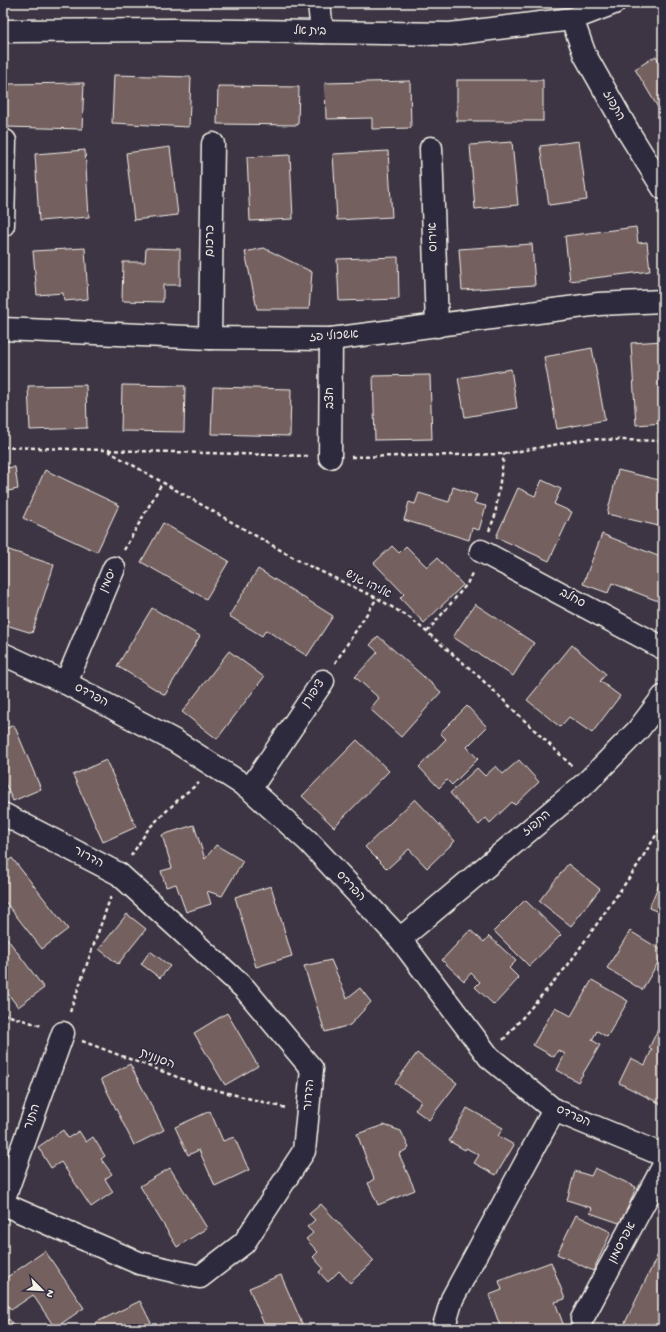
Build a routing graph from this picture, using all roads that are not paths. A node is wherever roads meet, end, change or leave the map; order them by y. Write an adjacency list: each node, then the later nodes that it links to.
1 (319, 3): 5 (street)
2 (614, 3): 3 (street, בית אל)
3 (572, 19): 5 (street, בית אל); 9 (street, התפוז)
4 (3, 31): 5 (street, בית אל)
5 (322, 32)
6 (5, 141): 10 (street)
7 (213, 144): 14 (street, כרכום)
8 (431, 148): 12 (street, אירוס)
9 (663, 188)
10 (3, 225)
11 (663, 301): 12 (street, אשכולי פז)
12 (436, 326): 15 (street, אשכולי פז)
13 (3, 329): 14 (street, אשכולי פז)
14 (210, 338): 15 (street, אשכולי פז)
15 (331, 339): 16 (street, חצב)
16 (330, 457)
17 (481, 550): 19 (street, סחלב)
18 (114, 568): 22 (street, יסמין)
19 (663, 648)
20 (3, 654): 22 (street, הפרדס)
21 (323, 681): 24 (street, ציפורן)
22 (66, 683): 24 (street, הפרדס)
23 (663, 697): 26 (street, התפוז)
24 (250, 788): 26 (street, הפרדס)
25 (3, 814): 32 (street, הדרור)
26 (400, 939): 28 (street, הפרדס)
27 (63, 1033): 31 (street, התור)
28 (554, 1110): 29 (street, הפרדס); 34 (street)
29 (663, 1155)
30 (663, 1167): 33 (street, אפרסמון)
31 (3, 1200)
32 (3, 1204)
33 (582, 1319)
34 (445, 1329)

